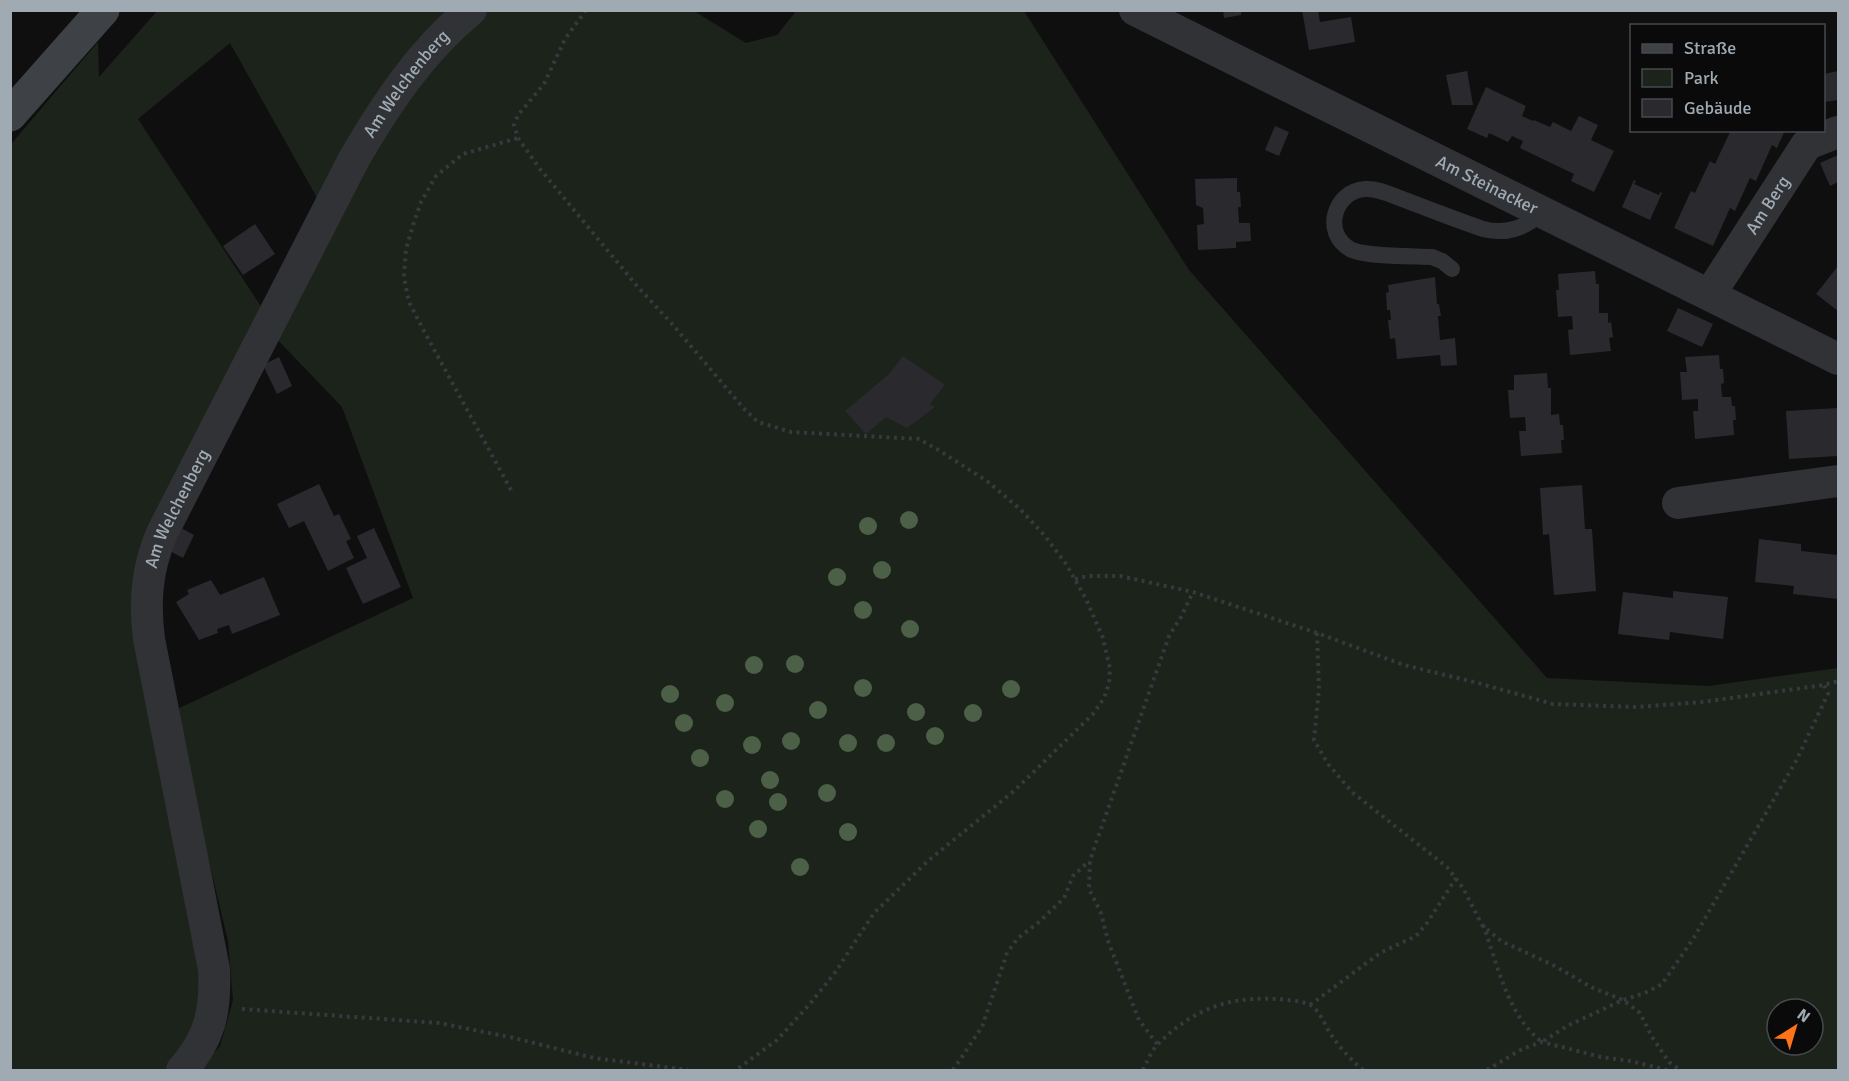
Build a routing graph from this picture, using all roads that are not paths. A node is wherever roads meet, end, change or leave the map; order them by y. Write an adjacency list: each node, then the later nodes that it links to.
1 (471, 10): 12 (street, Am Welchenberg)
2 (1136, 10): 6 (street, Am Steinacker)
3 (98, 12): 4 (main road)
4 (10, 115)
5 (1839, 132): 8 (street, Am Berg)
6 (1543, 212): 7 (lane); 8 (street, Am Steinacker)
7 (1452, 268)
8 (1710, 294): 9 (street, Am Steinacker)
9 (1839, 359)
10 (1839, 481): 11 (street)
11 (1678, 503)
12 (182, 1071)

